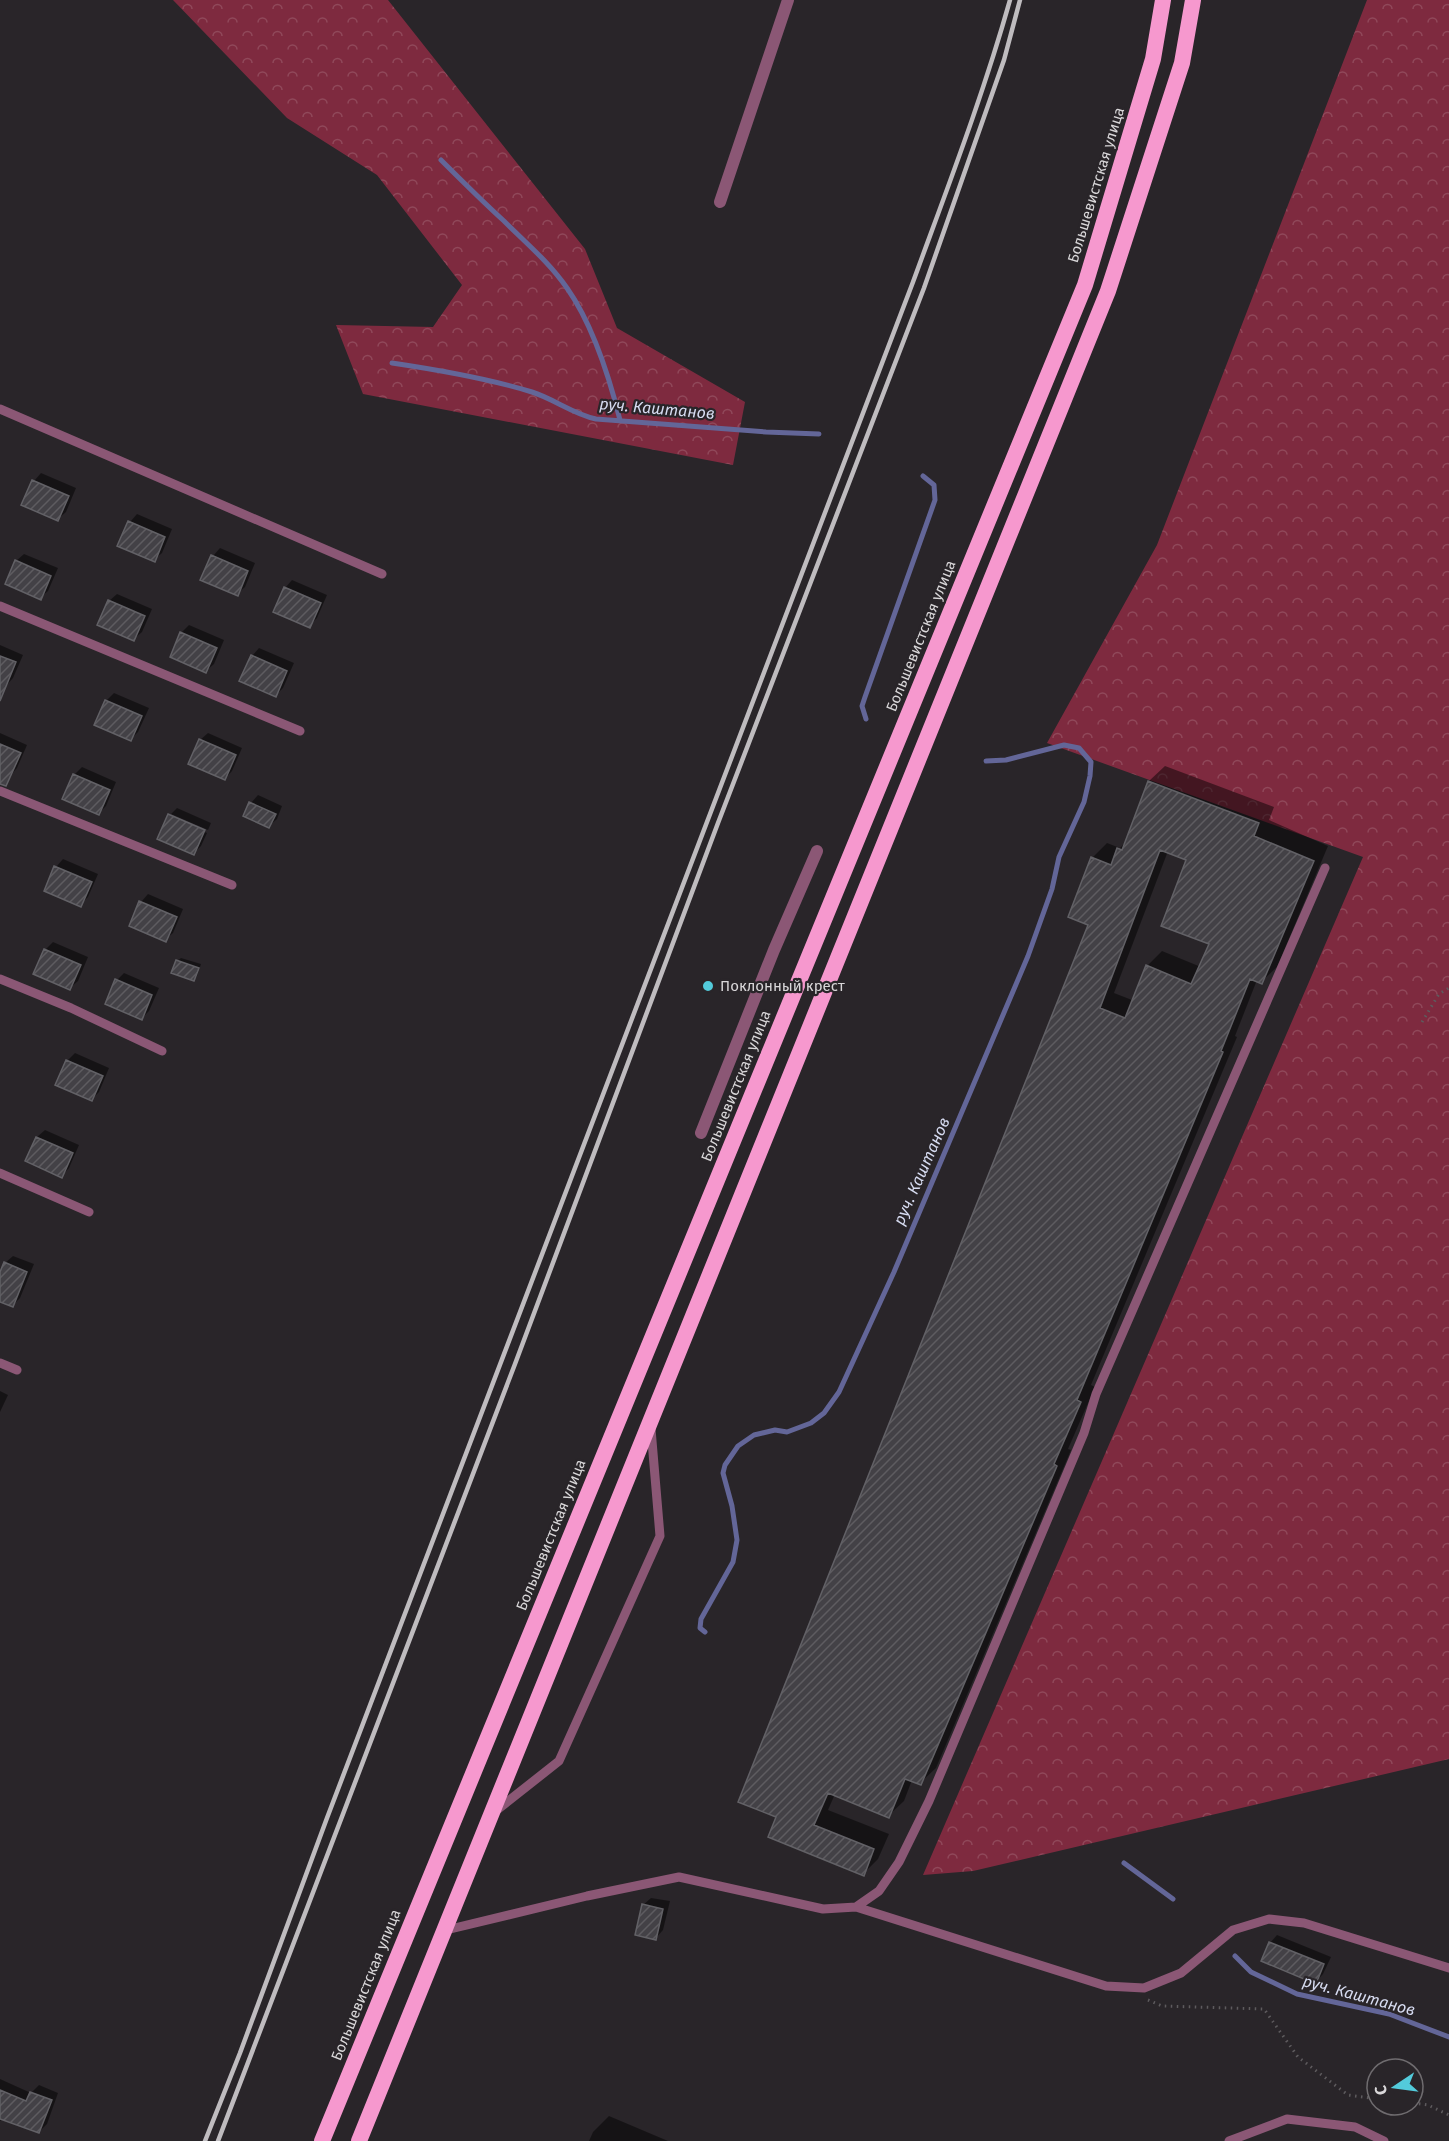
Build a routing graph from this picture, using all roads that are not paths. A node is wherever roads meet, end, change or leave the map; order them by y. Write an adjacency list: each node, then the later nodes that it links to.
1 (788, 0): 4 (street)
2 (1163, 0): 25 (highway, Большевистская улица)
3 (1192, 0): 20 (highway)
4 (720, 202)
5 (0, 409): 6 (lane)
6 (382, 574)
7 (0, 606): 8 (lane)
8 (300, 731)
9 (0, 791): 12 (lane)
10 (817, 851): 15 (street)
11 (1325, 868): 22 (lane)
12 (232, 885)
13 (0, 979): 14 (lane)
14 (162, 1051)
15 (701, 1133)
16 (1, 1177): 17 (lane)
17 (89, 1212)
18 (0, 1363): 19 (lane)
19 (17, 1370)
20 (650, 1421): 21 (highway); 21 (lane)
21 (490, 1815): 23 (highway)
22 (856, 1907): 23 (lane); 24 (lane)
23 (442, 1931): 26 (highway)
24 (1449, 1968)
25 (322, 2141)
26 (359, 2141)
27 (1229, 2141): 28 (lane)
28 (1384, 2141)

